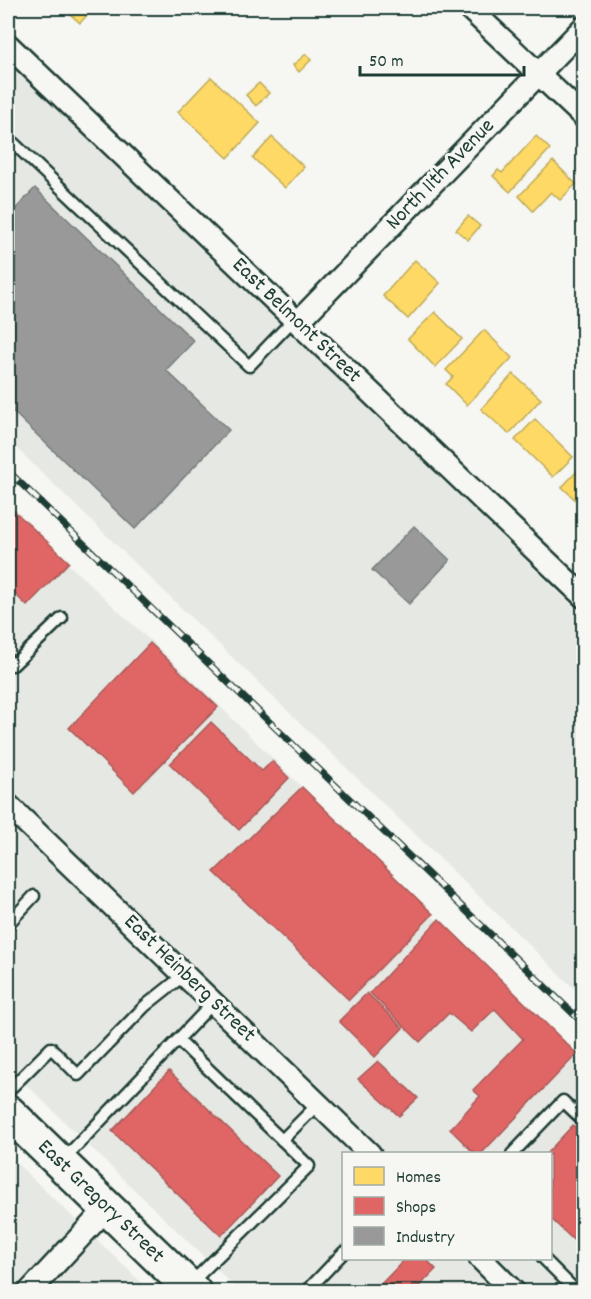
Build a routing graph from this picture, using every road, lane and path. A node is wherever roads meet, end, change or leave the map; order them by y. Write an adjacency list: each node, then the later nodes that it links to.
1 (469, 8): 4 (street)
2 (584, 27): 4 (street, North 11th Avenue)
3 (8, 45): 7 (street, East Belmont Street)
4 (538, 74): 5 (street); 7 (street, North 11th Avenue)
5 (584, 117)
6 (8, 138): 7 (lane)
7 (296, 321): 8 (street, East Belmont Street)
8 (584, 597)
9 (62, 618): 10 (lane)
10 (10, 665)
11 (8, 805): 14 (street, East Heinberg Street)
12 (34, 896): 13 (lane)
13 (8, 924)
14 (184, 975): 15 (street, East Heinberg Street); 18 (lane)
15 (213, 1003): 16 (lane); 17 (street, East Heinberg Street)
16 (178, 1040): 20 (lane); 23 (lane)
17 (318, 1104): 20 (lane); 21 (street, East Heinberg Street)
18 (9, 1112): 23 (highway, East Gregory Street)
19 (584, 1121): 22 (lane)
20 (282, 1140): 28 (lane)
21 (368, 1152)
22 (514, 1152)
23 (60, 1163): 24 (highway, East Gregory Street)
24 (107, 1208): 28 (highway, East Gregory Street); 29 (street)
25 (342, 1254): 30 (lane)
26 (482, 1260): 31 (street)
27 (545, 1260): 32 (lane)
28 (191, 1289)
29 (29, 1292)
30 (306, 1292)
31 (514, 1292)
32 (577, 1292)

